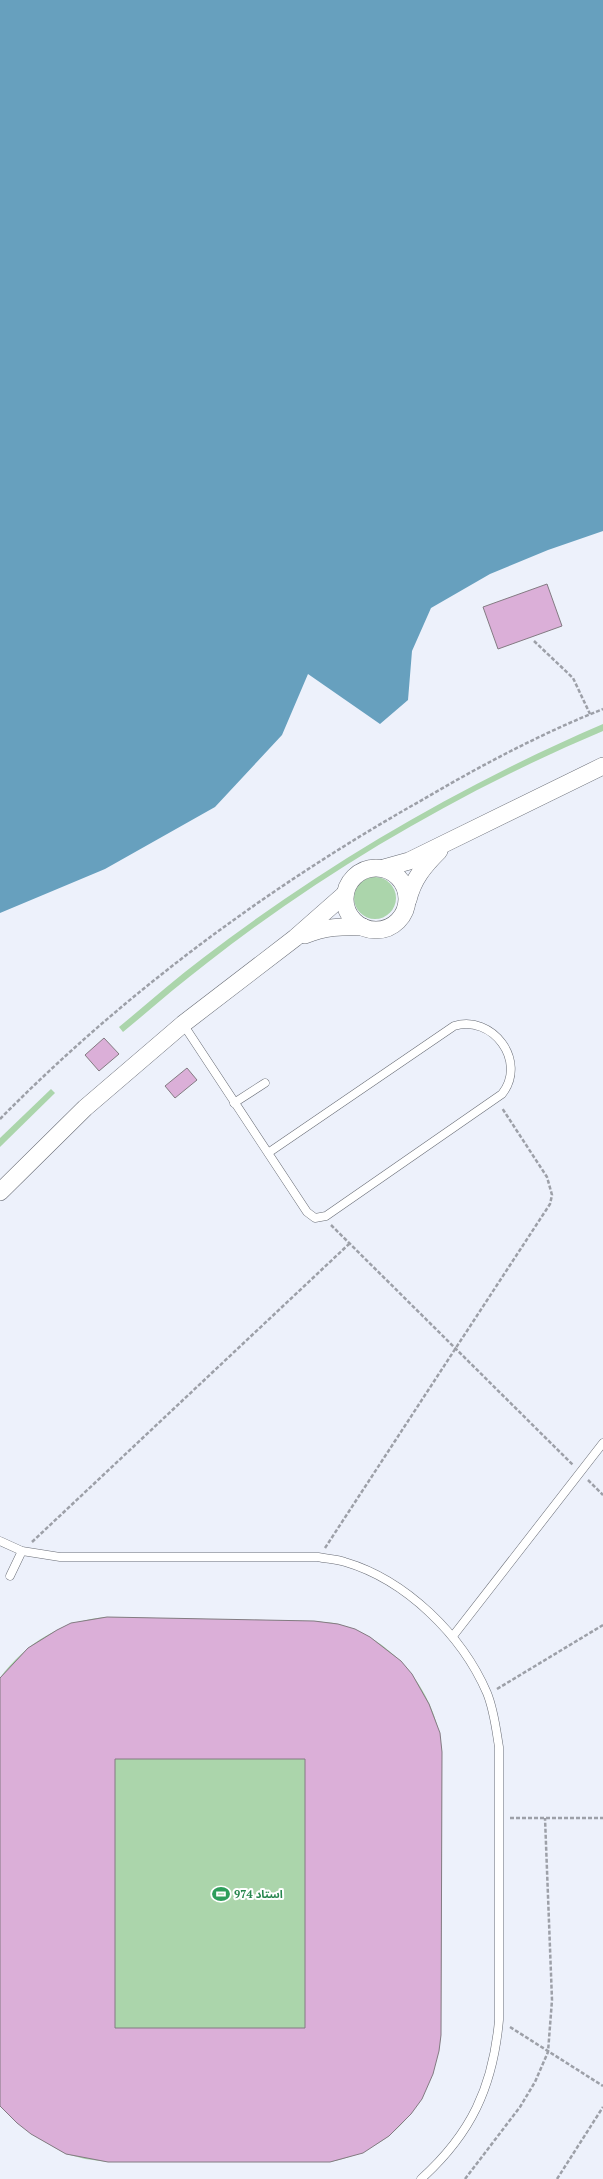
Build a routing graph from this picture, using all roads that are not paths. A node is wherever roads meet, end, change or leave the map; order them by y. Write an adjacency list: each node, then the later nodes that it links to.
1 (603, 766): 2 (street)
2 (449, 841): 3 (street); 5 (street)
3 (384, 868): 4 (street); 5 (street)
4 (345, 894): 6 (street); 7 (street)
5 (408, 900): 6 (street)
6 (363, 927): 7 (street)
7 (295, 938): 8 (street)
8 (183, 1024): 10 (lane); 12 (street)
9 (265, 1083): 10 (lane)
10 (234, 1103): 11 (lane)
11 (268, 1153): 11 (lane)
12 (0, 1192)
13 (603, 1443): 17 (lane)
14 (0, 1541): 15 (lane)
15 (22, 1551): 16 (lane); 17 (lane)
16 (10, 1576)
17 (453, 1636): 18 (lane)
18 (421, 2179)

